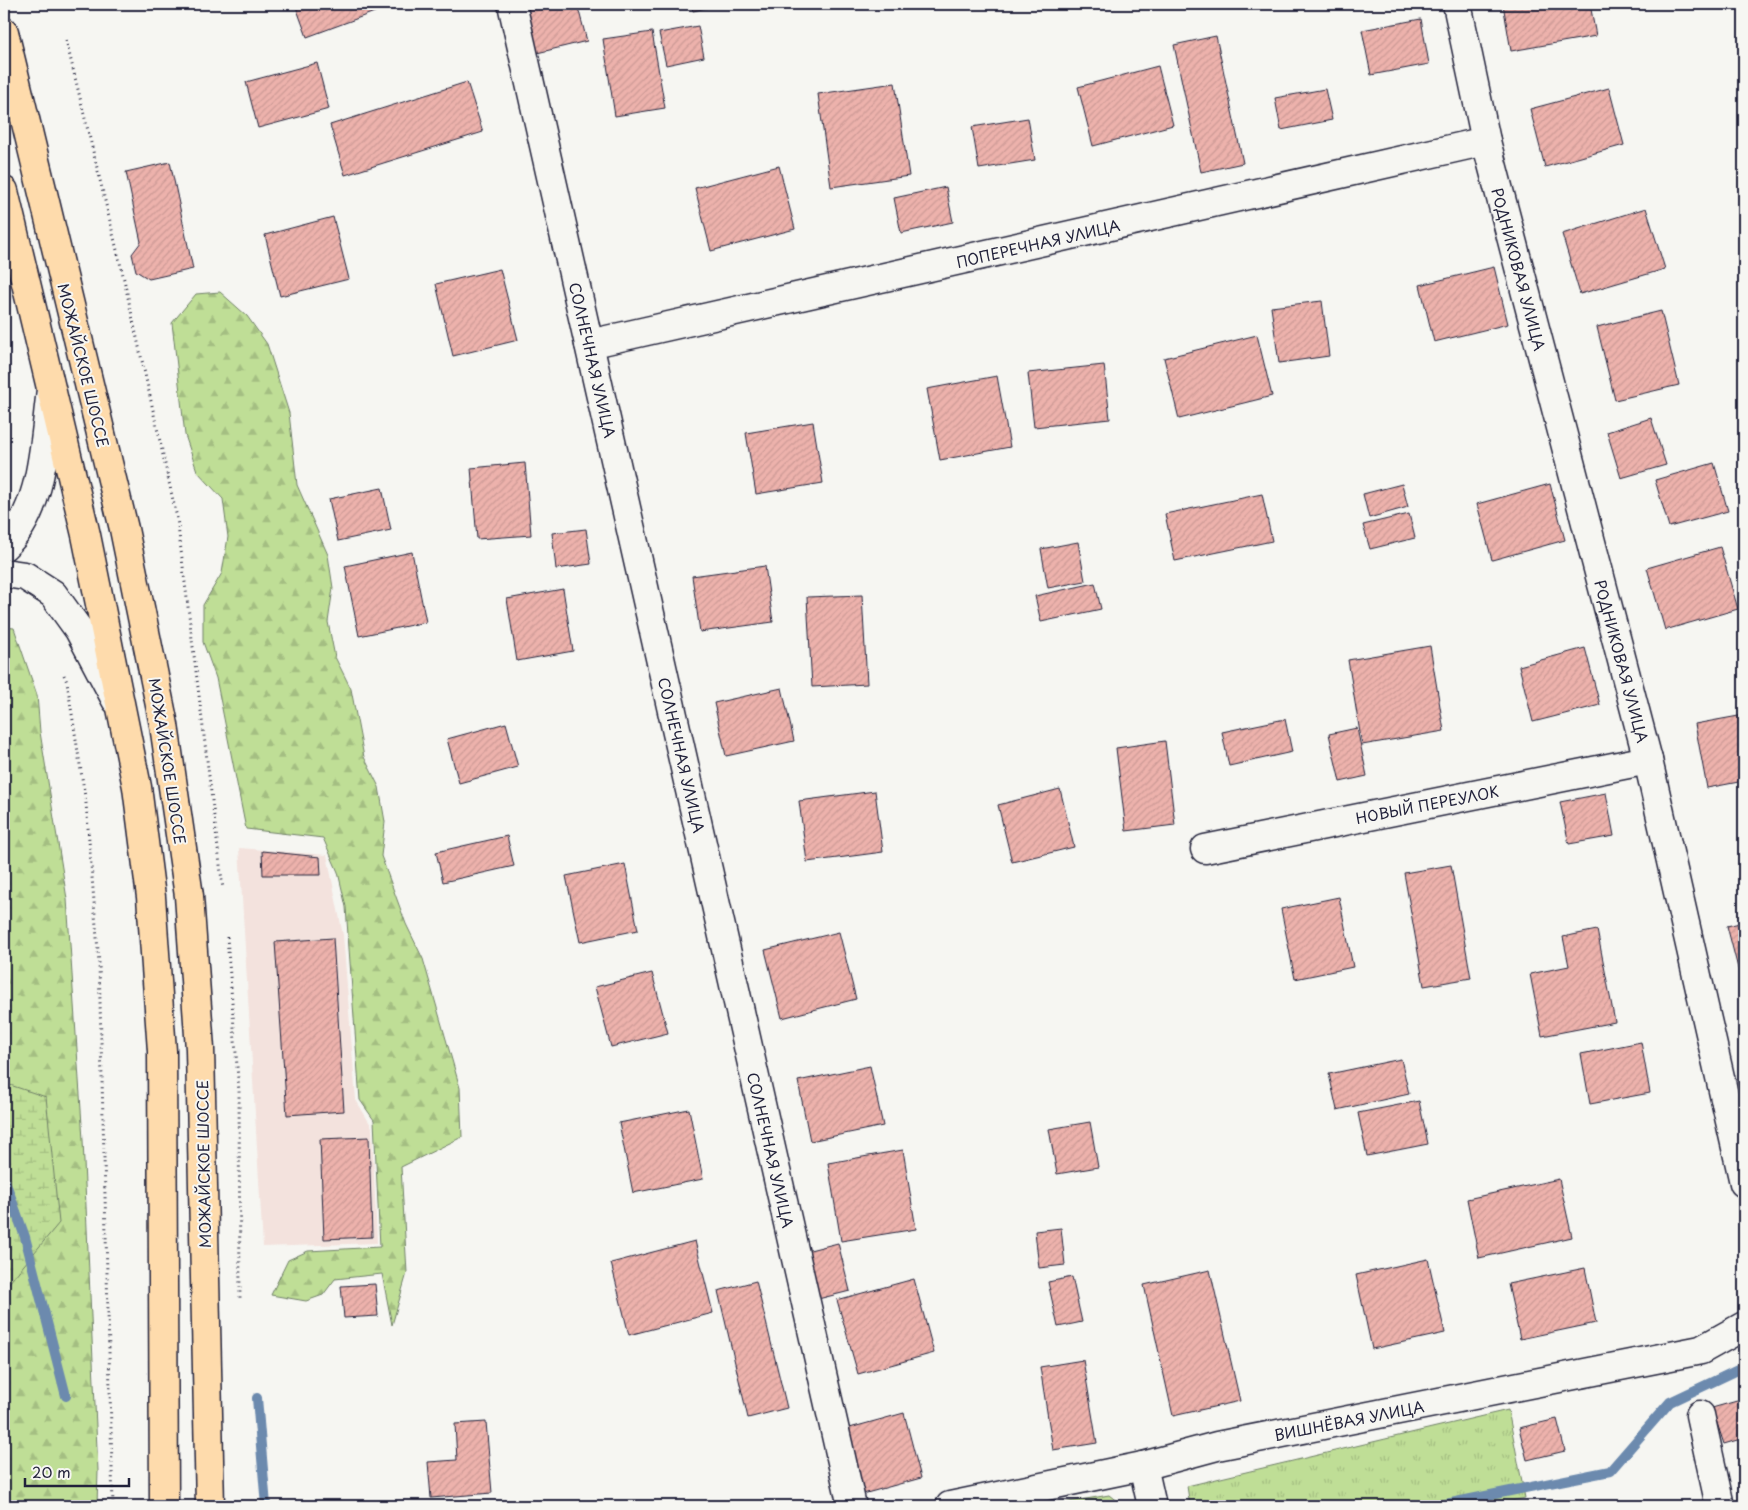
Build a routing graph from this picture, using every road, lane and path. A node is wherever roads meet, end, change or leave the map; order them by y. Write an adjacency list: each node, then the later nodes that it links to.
1 (512, 4): 7 (street, СОЛНЕЧНАЯ УЛИЦА)
2 (1457, 4): 5 (street, РОДНИКОВАЯ УЛИЦА)
3 (4, 32): 22 (main road, МОЖАЙСКОЕ ШОССЕ)
4 (66, 40): 15 (path)
5 (1486, 141): 7 (street, ПОПЕРЕЧНАЯ УЛИЦА); 13 (street, РОДНИКОВАЯ УЛИЦА)
6 (4, 191): 8 (main road)
7 (589, 344): 23 (street, СОЛНЕЧНАЯ УЛИЦА)
8 (51, 388): 9 (street); 12 (main road)
9 (4, 546)
10 (4, 573): 12 (street)
11 (64, 674): 20 (path)
12 (122, 712): 21 (main road)
13 (1648, 760): 14 (street, НОВЫЙ ПЕРЕУЛОК); 16 (street, РОДНИКОВАЯ УЛИЦА)
14 (1205, 849)
15 (221, 862)
16 (1744, 1183)
17 (1744, 1326): 19 (street, ВИШНЁВАЯ УЛИЦА)
18 (1700, 1415): 26 (street)
19 (1143, 1466): 24 (street, ВИШНЁВАЯ УЛИЦА); 25 (street)
20 (113, 1506)
21 (164, 1506)
22 (210, 1506)
23 (852, 1506)
24 (950, 1506)
25 (1152, 1506)
26 (1720, 1506)

